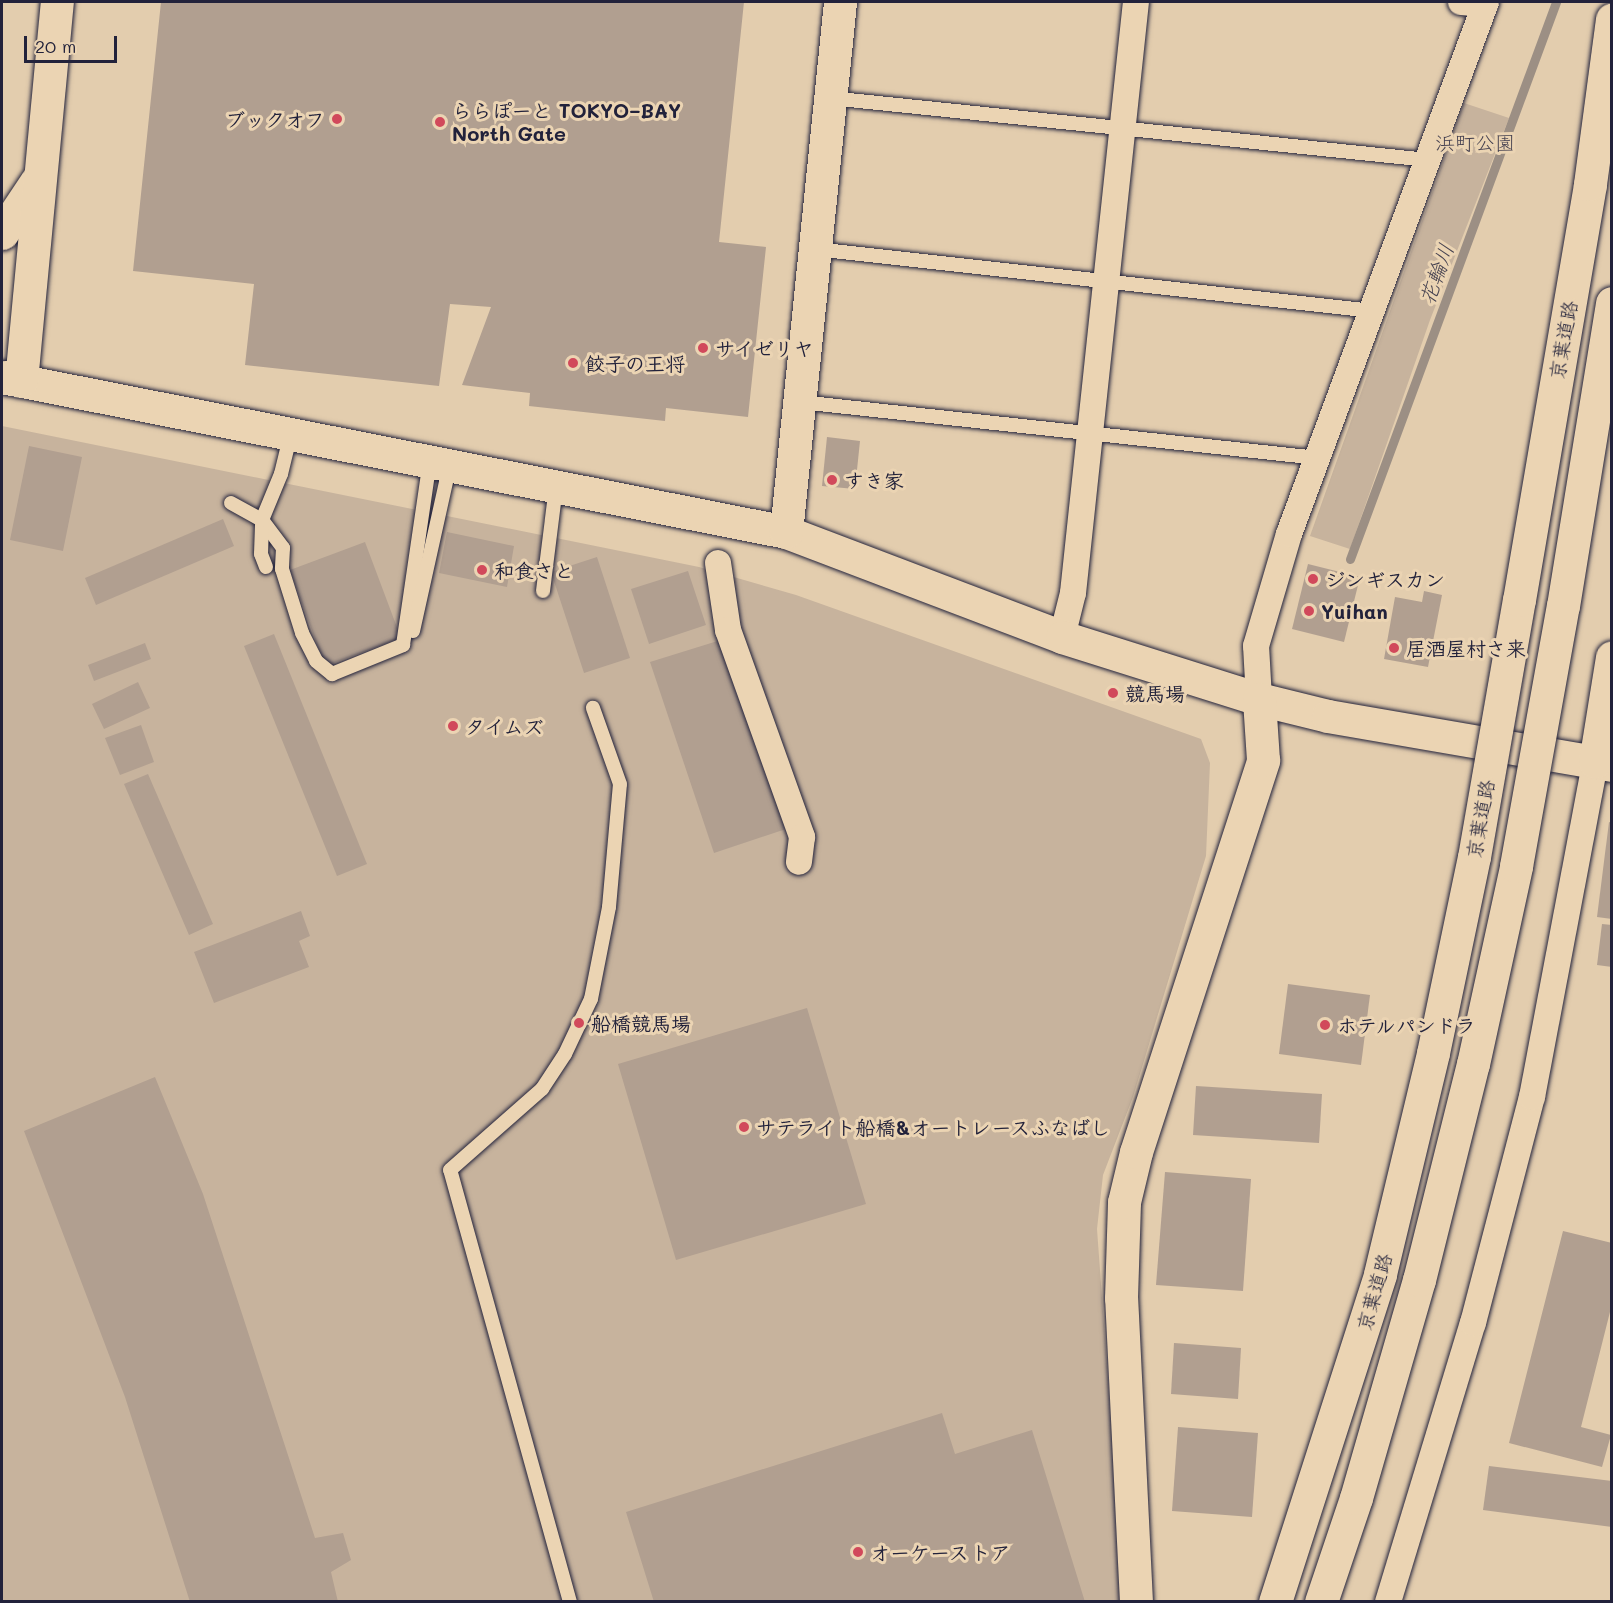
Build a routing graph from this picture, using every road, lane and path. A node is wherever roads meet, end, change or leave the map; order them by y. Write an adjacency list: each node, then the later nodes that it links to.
1 (57, 2): 9 (main road)
2 (840, 2): 6 (main road)
3 (1136, 2): 7 (street)
4 (1477, 2): 8 (street)
5 (1611, 19): 37 (main road, 京葉道路, bridge)
6 (830, 98): 7 (lane); 11 (main road)
7 (1122, 128): 8 (lane); 12 (street)
8 (1428, 160): 14 (street)
9 (39, 178): 10 (main road); 15 (main road)
10 (2, 233)
11 (815, 249): 12 (lane); 16 (main road)
12 (1107, 281): 14 (lane); 18 (street)
13 (1611, 303): 38 (main road, 京葉道路, bridge)
14 (1373, 311): 19 (street)
15 (11, 379): 17 (main road)
16 (800, 402): 18 (lane); 24 (main road)
17 (291, 432): 20 (main road); 23 (lane)
18 (1091, 434): 19 (lane); 29 (street)
19 (1318, 458): 31 (street)
20 (440, 462): 21 (main road); 23 (lane); 28 (lane)
21 (556, 486): 24 (main road); 27 (lane)
22 (231, 503): 23 (lane)
23 (262, 520): 26 (lane)
24 (786, 532): 29 (main road)
25 (718, 562): 34 (street)
26 (266, 567)
27 (543, 591)
28 (413, 631)
29 (1062, 637): 31 (main road)
30 (1611, 657): 33 (main road)
31 (1260, 699): 33 (main road); 36 (main road)
32 (592, 708): 35 (lane)
33 (1603, 763): 39 (street)
34 (799, 862)
35 (570, 1602)
36 (1136, 1602)
37 (1275, 1602)
38 (1321, 1602)
39 (1389, 1602)

